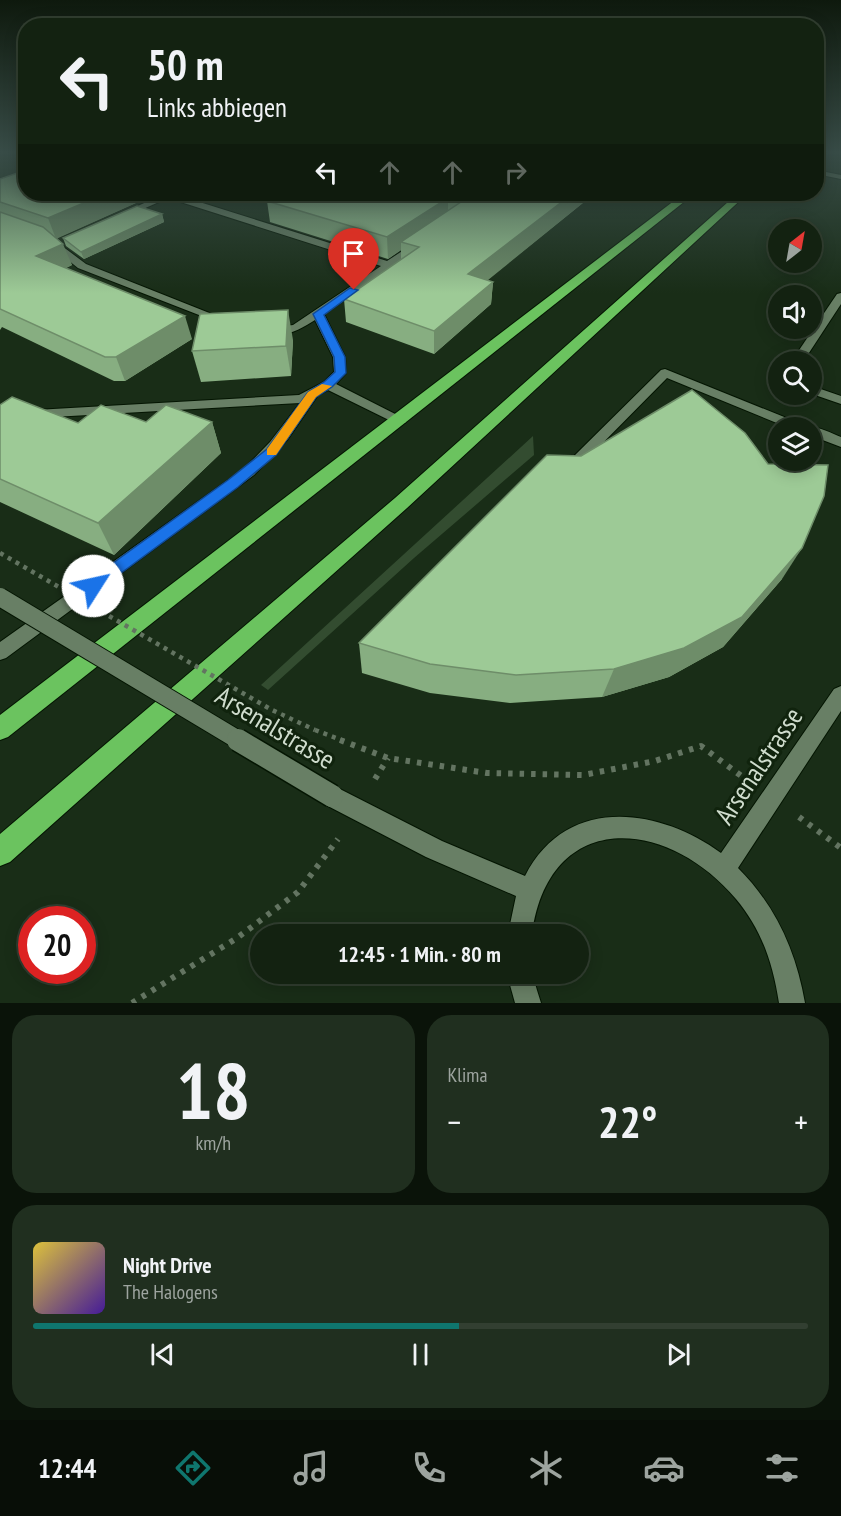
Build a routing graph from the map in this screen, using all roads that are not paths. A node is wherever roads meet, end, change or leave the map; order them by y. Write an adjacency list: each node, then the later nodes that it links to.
1 (154, 201): 5 (street)
2 (191, 201): 8 (street)
3 (680, 201): 20 (highway)
4 (734, 201): 28 (highway)
5 (117, 218)
6 (45, 240): 11 (street)
7 (424, 240): 8 (street)
8 (389, 265): 10 (street)
9 (841, 297): 13 (street)
10 (318, 314): 12 (street); 14 (street)
11 (234, 324)
12 (262, 330)
13 (804, 351)
14 (328, 385): 16 (street); 20 (street)
15 (822, 393): 17 (street)
16 (312, 395): 18 (street); 25 (street)
17 (841, 400)
18 (0, 416)
19 (775, 417): 23 (street)
20 (400, 420): 27 (highway)
21 (822, 435): 22 (street)
22 (841, 442)
23 (573, 465)
24 (0, 597): 30 (street, Arsenalstrasse, bridge)
25 (0, 652)
26 (841, 695): 29 (street, Arsenalstrasse)
27 (0, 729)
28 (0, 852)
29 (724, 868): 30 (street); 34 (street)
30 (529, 891): 31 (street)
31 (521, 924)
32 (523, 984): 33 (street)
33 (528, 1003)
34 (792, 1003)

